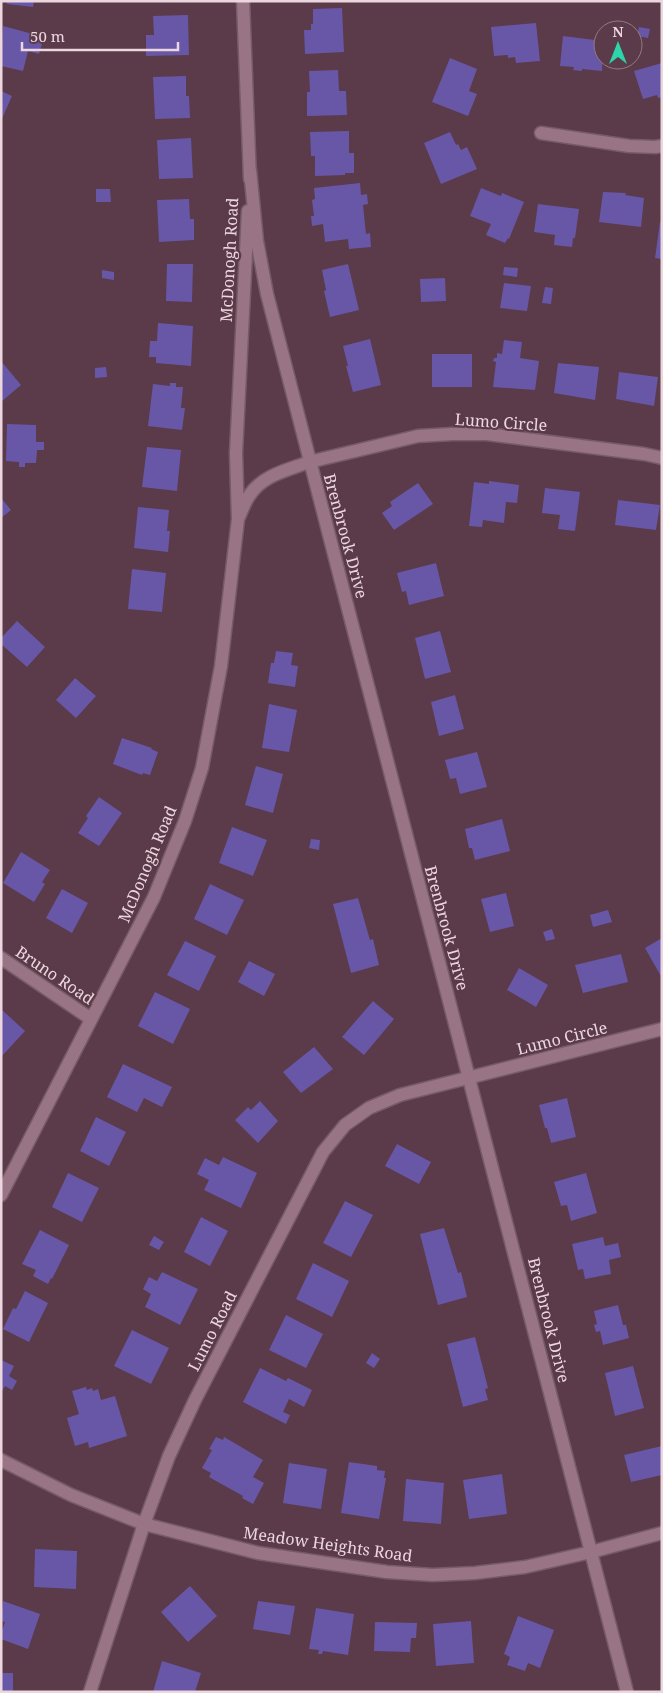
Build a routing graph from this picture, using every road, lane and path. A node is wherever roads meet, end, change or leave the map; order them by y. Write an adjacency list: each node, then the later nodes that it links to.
1 (243, 1): 4 (street, McDonogh Road)
2 (541, 133): 3 (street)
3 (662, 146)
4 (250, 170): 6 (street, Brenbrook Drive); 7 (street, McDonogh Road)
5 (662, 458): 6 (street, Lumo Circle)
6 (310, 462): 7 (street, McDonogh Road); 11 (street, Brenbrook Drive)
7 (238, 519): 9 (street, McDonogh Road)
8 (1, 958): 9 (street, Bruno Road)
9 (91, 1019): 12 (street, McDonogh Road)
10 (662, 1029): 11 (street, Lumo Circle)
11 (469, 1078): 14 (street, Lumo Road); 16 (street, Brenbrook Drive)
12 (1, 1195)
13 (1, 1460): 14 (street, Meadow Heights Road)
14 (144, 1524): 16 (street, Meadow Heights Road); 17 (street, Lumo Road)
15 (662, 1533): 16 (street, Meadow Heights Road)
16 (591, 1552): 18 (street, Brenbrook Drive)
17 (90, 1692)
18 (627, 1692)

